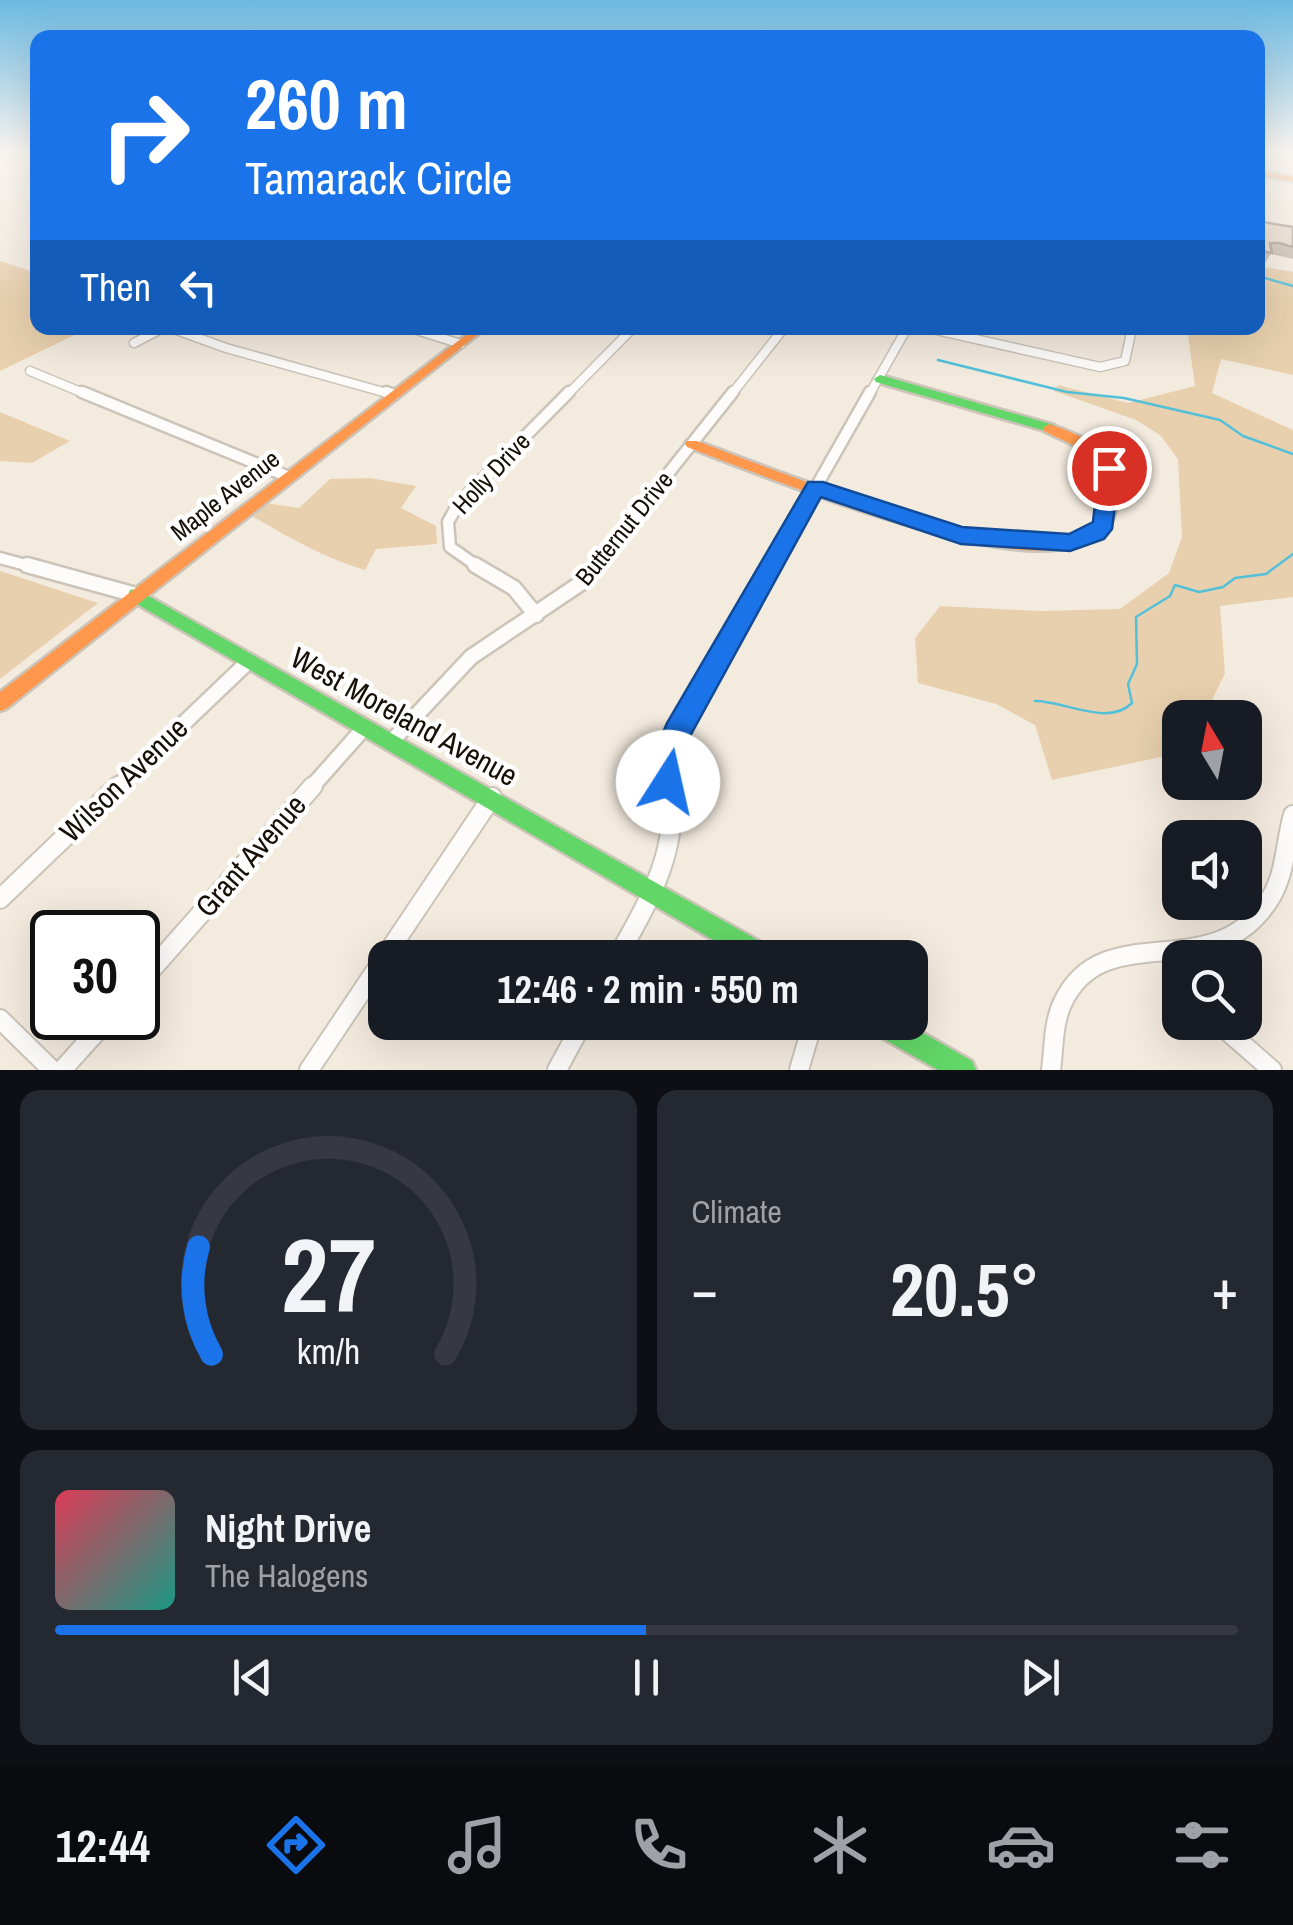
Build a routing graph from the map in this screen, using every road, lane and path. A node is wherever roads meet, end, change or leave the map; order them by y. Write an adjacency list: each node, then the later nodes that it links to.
1 (152, 335): 10 (street)
2 (187, 335): 14 (street)
3 (432, 335): 11 (street)
4 (472, 335): 11 (street, Maple Avenue)
5 (626, 335): 20 (street, Holly Drive)
6 (778, 335): 15 (street, Butternut Drive)
7 (902, 335): 13 (street)
8 (957, 335): 9 (street)
9 (1131, 335)
10 (134, 343)
11 (461, 344): 14 (street, Maple Avenue)
12 (30, 371): 16 (street)
13 (880, 379): 17 (street); 17 (street)
14 (394, 395): 16 (street, Maple Avenue)
15 (692, 444): 17 (street); 20 (street, Butternut Drive)
16 (289, 477): 19 (street, Maple Avenue)
17 (816, 488): 27 (street)
18 (0, 558): 19 (street, West Moreland Avenue)
19 (136, 596): 21 (street, West Moreland Avenue); 22 (street, Maple Avenue)
20 (536, 615): 24 (street, Butternut Drive)
21 (249, 661): 23 (street, West Moreland Avenue); 28 (street, Wilson Avenue)
22 (0, 703)
23 (365, 727): 24 (street, West Moreland Avenue); 33 (street, Grant Avenue)
24 (393, 740): 25 (street, West Moreland Avenue)
25 (492, 797): 27 (street, West Moreland Avenue); 42 (street)
26 (1293, 815): 31 (street)
27 (653, 890): 29 (street); 30 (street, West Moreland Avenue)
28 (0, 898)
29 (627, 940)
30 (737, 940)
31 (1224, 940)
32 (1162, 959): 46 (street)
33 (160, 960)
34 (0, 1020): 40 (street)
35 (89, 1040): 41 (street)
36 (574, 1040): 43 (street)
37 (808, 1040): 44 (street)
38 (910, 1040): 45 (street)
39 (1238, 1040): 47 (street)
40 (52, 1070)
41 (62, 1070)
42 (309, 1070)
43 (558, 1070)
44 (799, 1070)
45 (963, 1070)
46 (1052, 1070)
47 (1272, 1070)

